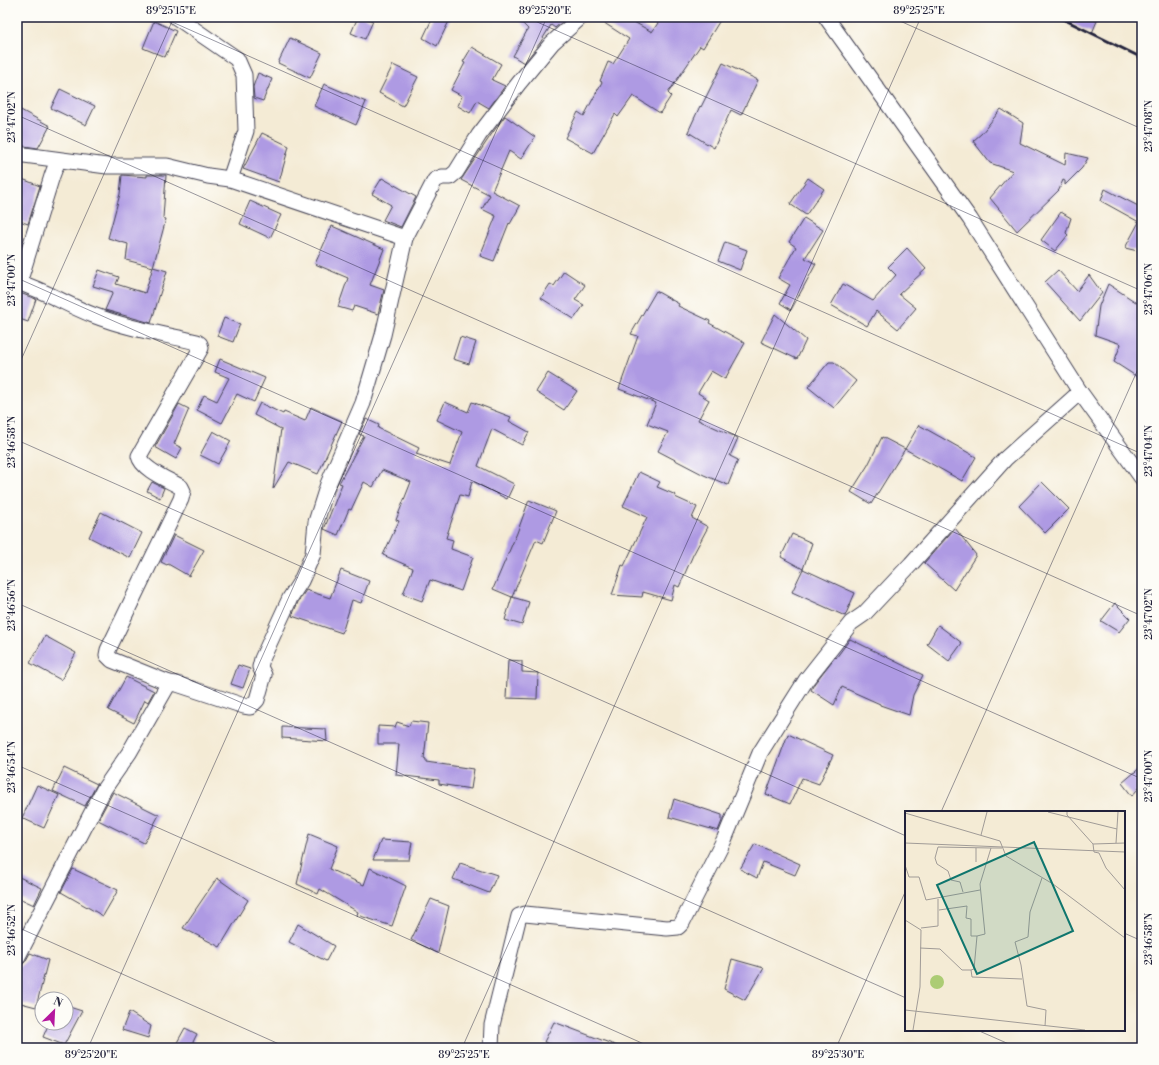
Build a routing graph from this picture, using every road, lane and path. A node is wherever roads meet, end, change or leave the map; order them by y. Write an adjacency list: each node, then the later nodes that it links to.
1 (176, 17): 6 (street)
2 (581, 17): 7 (street)
3 (826, 17): 9 (street)
4 (17, 154): 5 (street)
5 (58, 160): 6 (street); 8 (street)
6 (230, 179): 7 (street)
7 (405, 238): 11 (street)
8 (18, 282): 11 (street)
9 (1080, 392): 10 (street); 13 (street)
10 (1142, 478)
11 (169, 683): 12 (street)
12 (17, 958)
13 (491, 1048)

